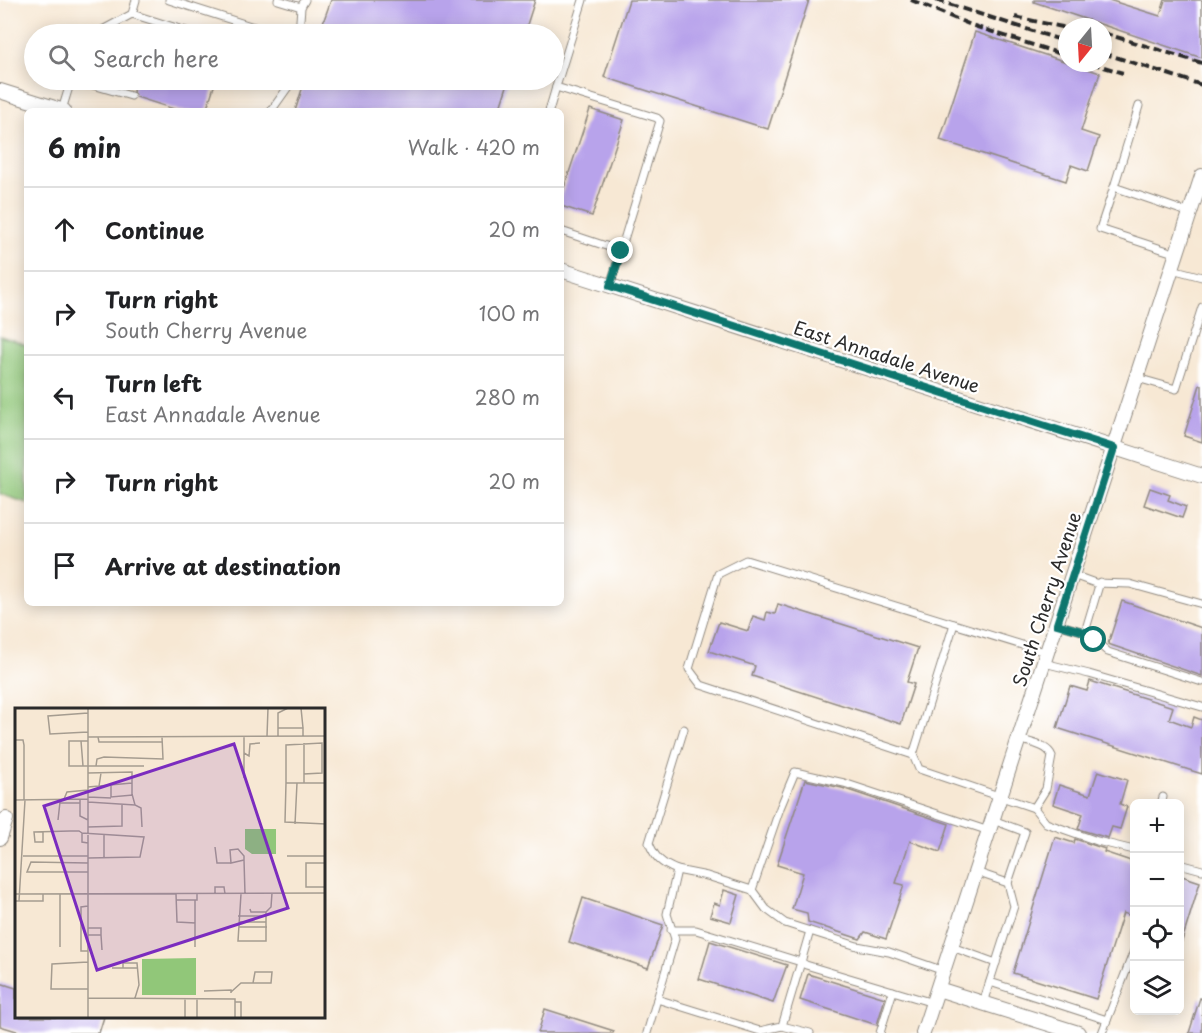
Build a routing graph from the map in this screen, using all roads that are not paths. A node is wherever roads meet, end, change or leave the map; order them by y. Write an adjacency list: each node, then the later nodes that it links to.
1 (136, 0): 6 (lane)
2 (169, 0): 9 (lane)
3 (278, 0): 5 (lane)
4 (583, 0): 11 (lane)
5 (303, 4): 10 (lane)
6 (132, 14): 7 (lane); 8 (lane)
7 (114, 24)
8 (164, 24)
9 (245, 24)
10 (300, 24)
11 (564, 61)
12 (564, 89): 29 (lane)
13 (68, 90): 21 (lane)
14 (112, 90): 18 (lane)
15 (286, 90): 22 (lane)
16 (555, 90): 23 (lane)
17 (0, 91): 20 (street)
18 (131, 96)
19 (1139, 106): 25 (lane)
20 (54, 108)
21 (64, 108)
22 (273, 108)
23 (550, 108)
24 (1202, 176): 26 (street, South Cherry Avenue)
25 (1114, 187): 27 (lane); 30 (lane)
26 (1199, 198): 27 (street, South Cherry Avenue)
27 (1190, 213): 30 (street, South Cherry Avenue)
28 (564, 232): 29 (lane)
29 (621, 251): 34 (lane)
30 (1177, 254): 31 (street, South Cherry Avenue)
31 (1172, 269): 33 (lane); 36 (street, South Cherry Avenue)
32 (564, 271): 34 (street, East Annadale Avenue)
33 (1202, 277)
34 (610, 286): 37 (street, East Annadale Avenue)
35 (1202, 307): 36 (lane)
36 (1137, 378): 37 (street, South Cherry Avenue)
37 (1114, 448): 38 (street, East Annadale Avenue); 39 (street, South Cherry Avenue)
38 (1202, 476)
39 (1073, 575): 40 (lane); 43 (street, South Cherry Avenue)
40 (1100, 582): 41 (lane); 44 (lane)
41 (1202, 604)
42 (954, 624): 45 (lane); 50 (lane); 50 (lane)
43 (1057, 624): 44 (lane); 45 (street, South Cherry Avenue)
44 (1085, 632): 46 (lane)
45 (1046, 658): 47 (lane); 49 (street, South Cherry Avenue)
46 (1202, 682)
47 (1202, 707)
48 (684, 729): 58 (lane)
49 (1019, 739): 51 (street, South Cherry Avenue); 52 (lane)
50 (913, 755): 51 (lane)
51 (1000, 797): 52 (lane); 54 (street, South Cherry Avenue)
52 (1034, 808): 56 (lane)
53 (6, 819): 55 (street)
54 (991, 826): 60 (street, South Cherry Avenue); 61 (lane); 62 (lane)
55 (0, 838)
56 (1130, 849)
57 (1184, 865): 59 (lane)
58 (677, 870): 62 (lane); 63 (lane)
59 (1202, 870)
60 (976, 872): 61 (lane); 65 (street, South Cherry Avenue)
61 (1008, 883): 68 (lane)
62 (752, 890): 64 (lane)
63 (671, 930): 67 (lane); 73 (lane)
64 (810, 931): 67 (lane); 69 (lane)
65 (952, 947): 68 (lane); 69 (street, South Cherry Avenue)
66 (1130, 961): 76 (lane)
67 (801, 962): 72 (lane); 77 (lane)
68 (996, 963): 70 (lane)
69 (944, 971): 71 (street, South Cherry Avenue)
70 (990, 982): 75 (lane); 76 (lane)
71 (938, 989): 74 (street, South Cherry Avenue); 75 (street)
72 (893, 991): 74 (lane); 81 (lane)
73 (657, 999): 77 (lane); 79 (lane)
74 (933, 1003): 82 (street, South Cherry Avenue)
75 (983, 1003): 78 (street)
76 (1107, 1020): 83 (lane)
77 (782, 1026): 80 (lane)
78 (1074, 1032)
79 (647, 1033)
80 (810, 1033)
81 (880, 1033)
82 (924, 1033)
83 (1102, 1033)

